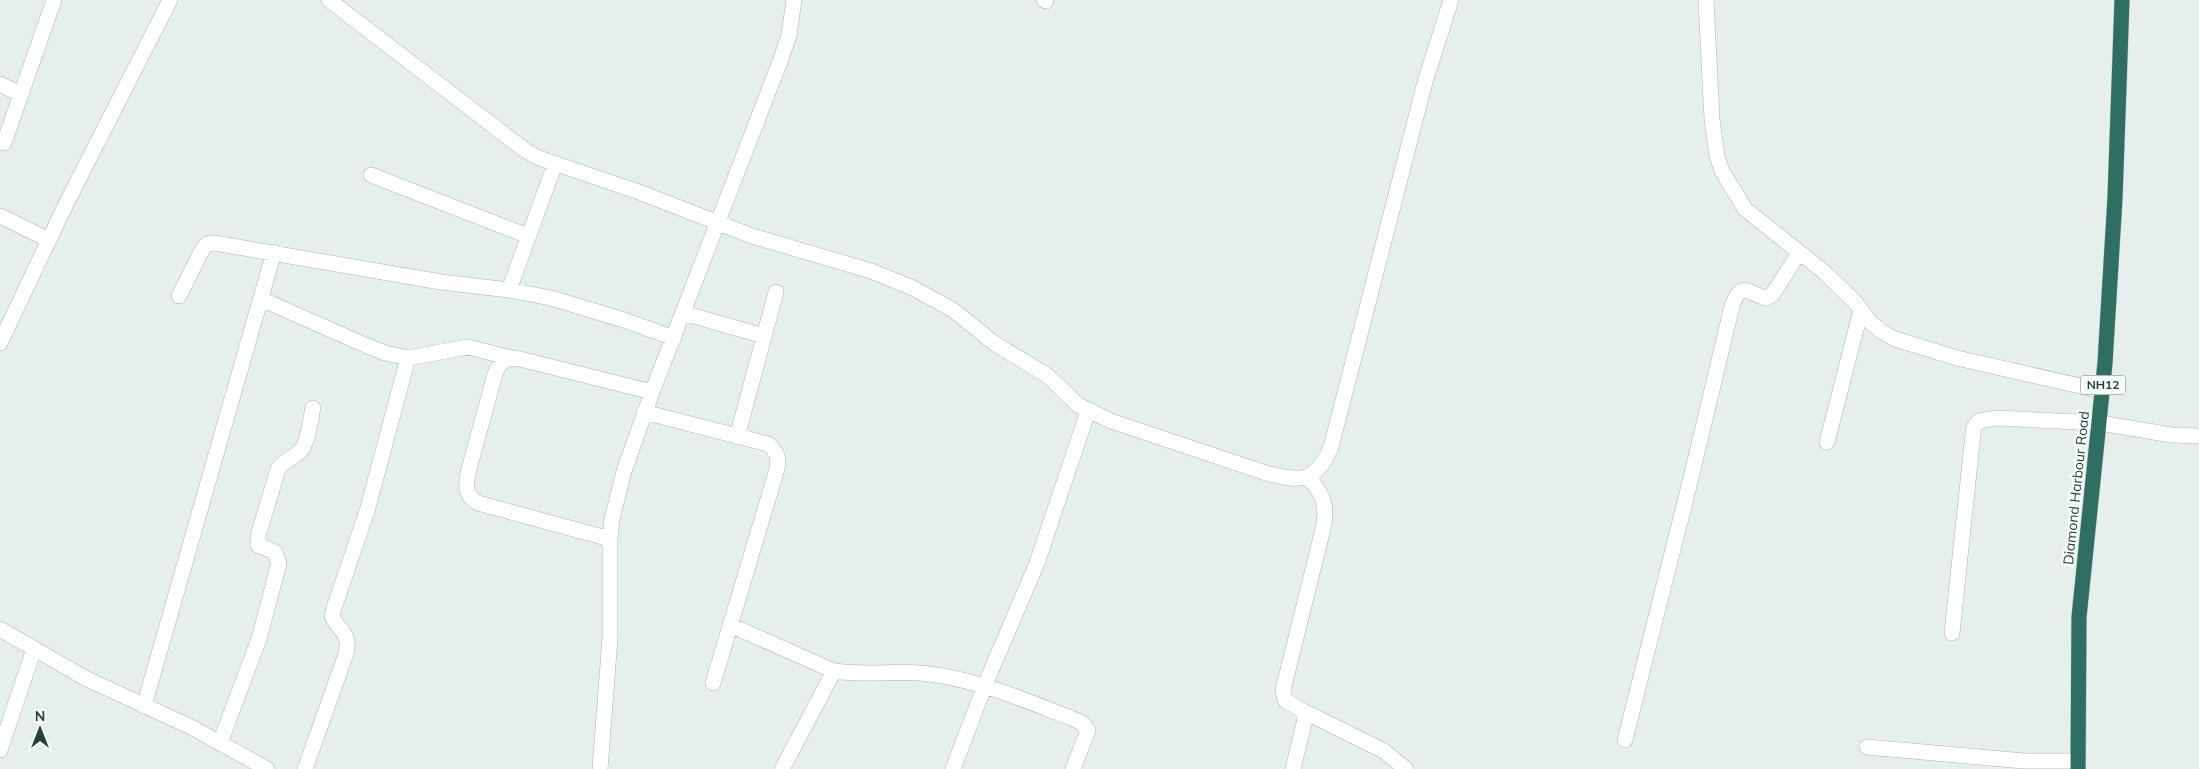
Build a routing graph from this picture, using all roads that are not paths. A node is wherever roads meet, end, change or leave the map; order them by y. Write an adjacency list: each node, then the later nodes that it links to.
1 (170, 0): 16 (street)
2 (329, 0): 11 (street)
3 (794, 0): 14 (street)
4 (1451, 0): 39 (street)
5 (1706, 0): 18 (street)
6 (2122, 0): 30 (highway, Diamond Harbour Road / NH12)
7 (50, 2): 9 (street)
8 (0, 84): 9 (street)
9 (20, 94): 10 (street)
10 (4, 143)
11 (555, 164): 14 (street); 15 (street)
12 (371, 175): 15 (street)
13 (0, 216): 16 (street)
14 (717, 224): 24 (street); 33 (street)
15 (528, 236): 19 (street)
16 (49, 240): 27 (street)
17 (274, 252): 19 (street); 21 (street); 22 (street)
18 (1799, 253): 23 (street); 50 (street)
19 (508, 290): 26 (street)
20 (776, 292): 25 (street)
21 (179, 296)
22 (261, 299): 28 (street); 48 (street)
23 (1861, 310): 30 (street); 38 (street)
24 (683, 313): 25 (street); 26 (street)
25 (764, 336): 37 (street)
26 (674, 338): 31 (street)
27 (0, 343)
28 (408, 358): 29 (street); 57 (street)
29 (511, 358): 31 (street); 40 (street)
30 (2102, 391): 35 (highway, Diamond Harbour Road / NH12)
31 (652, 392): 34 (street)
32 (313, 408): 51 (street)
33 (1088, 410): 39 (street); 47 (street)
34 (644, 412): 37 (street); 40 (street)
35 (2100, 423): 36 (street); 43 (street); 55 (highway, Diamond Harbour Road / NH12)
36 (2199, 436)
37 (737, 437): 41 (street)
38 (1827, 442)
39 (1308, 476): 49 (street)
40 (610, 539): 58 (street)
41 (730, 625): 45 (street); 46 (street)
42 (0, 628): 44 (street)
43 (1952, 633)
44 (34, 649): 48 (street); 53 (street)
45 (834, 671): 47 (street); 59 (street)
46 (713, 684)
47 (985, 685): 60 (street); 61 (street)
48 (144, 706): 51 (street)
49 (1301, 710): 62 (street); 63 (street)
50 (1625, 740)
51 (220, 743): 54 (street)
52 (1867, 747): 55 (street)
53 (0, 750)
54 (244, 763): 56 (street)
55 (2078, 765)
56 (267, 769)
57 (305, 769)
58 (600, 769)
59 (782, 769)
60 (953, 769)
61 (1073, 769)
62 (1292, 769)
63 (1406, 769)

